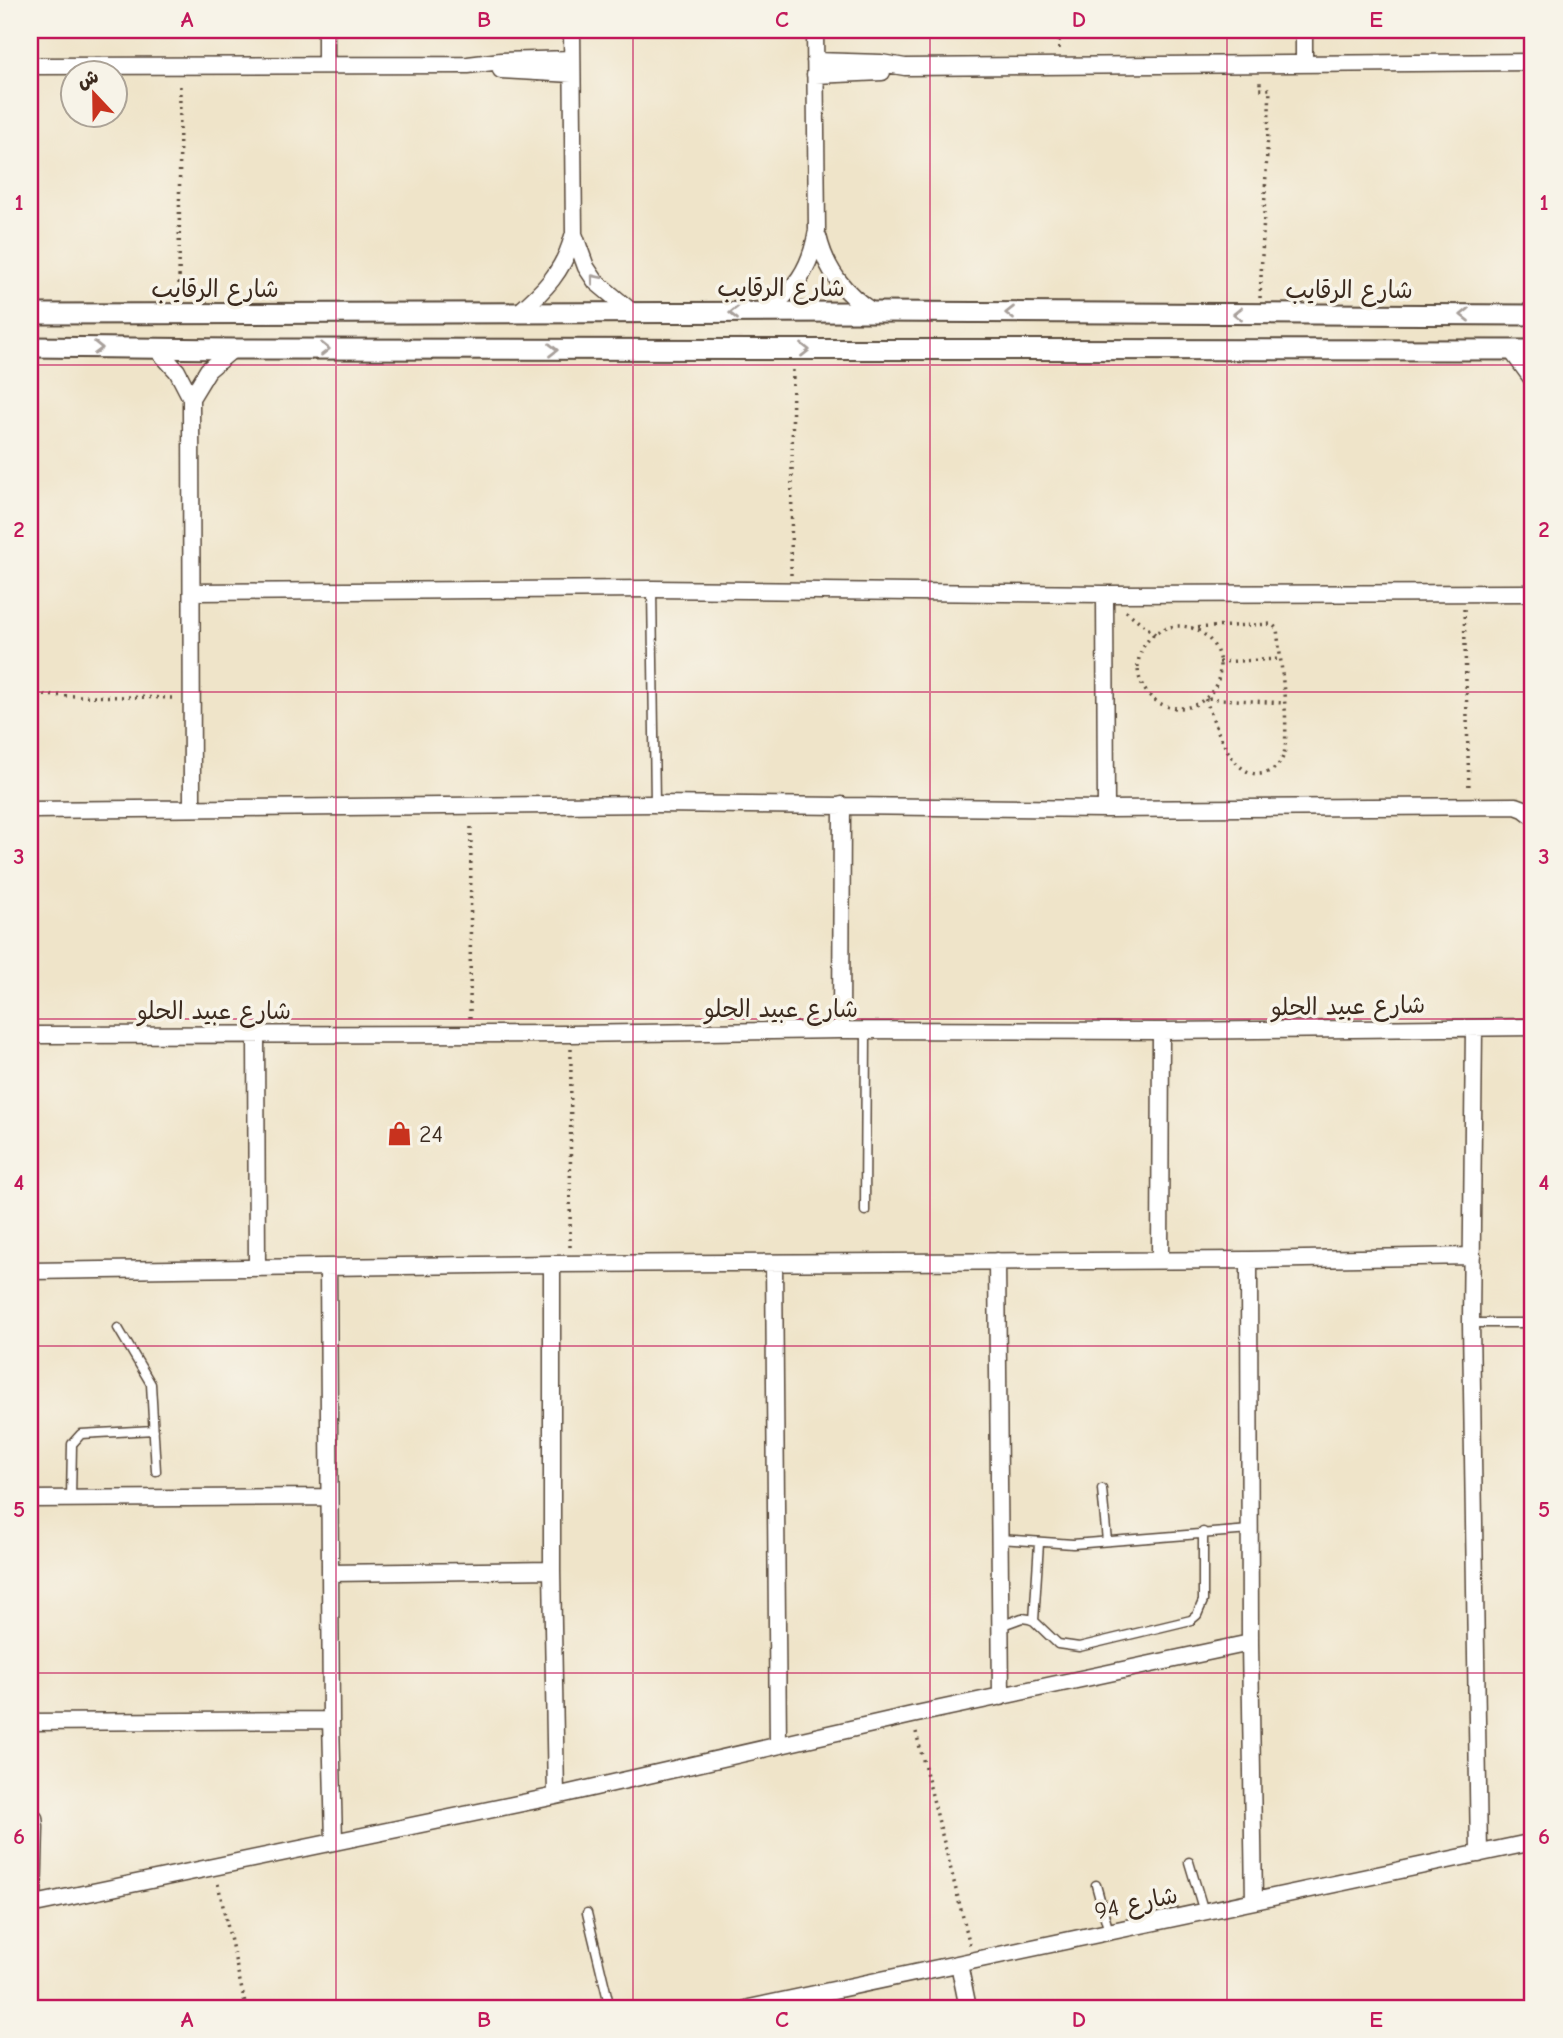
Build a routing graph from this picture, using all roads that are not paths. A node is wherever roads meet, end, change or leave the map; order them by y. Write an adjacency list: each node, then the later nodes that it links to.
1 (326, 30): 7 (street)
2 (572, 30): 9 (street)
3 (815, 30): 10 (street)
4 (1304, 30): 6 (street)
5 (1533, 62): 6 (street)
6 (1304, 64): 10 (street)
7 (326, 65): 8 (street); 9 (street)
8 (30, 66)
9 (572, 66): 12 (street)
10 (815, 68): 11 (street)
11 (817, 230): 14 (street); 15 (street)
12 (574, 234): 13 (street, one-way to 12); 17 (street)
13 (632, 312): 15 (street, شارع الرقايب, one-way to 13); 17 (street, شارع الرقايب)
14 (873, 312): 15 (street, شارع الرقايب); 18 (street, شارع الرقايب, one-way to 14)
15 (762, 313)
16 (30, 314): 17 (street, شارع الرقايب)
17 (517, 314)
18 (1533, 315)
19 (30, 347): 20 (street, one-way to 20)
20 (157, 349): 21 (street); 25 (street)
21 (233, 349): 22 (street, one-way to 22); 25 (street)
22 (1511, 350): 23 (street); 24 (street)
23 (1533, 350)
24 (1533, 380)
25 (191, 398): 27 (street)
26 (652, 589): 27 (street); 29 (street); 30 (lane)
27 (192, 592): 33 (street)
28 (1533, 593): 29 (street)
29 (1105, 594): 34 (street)
30 (655, 804): 31 (street); 33 (street)
31 (842, 805): 34 (street); 40 (street)
32 (1487, 807): 34 (street); 36 (street); 37 (street)
33 (192, 808): 35 (street)
34 (1106, 809)
35 (30, 810)
36 (1533, 816)
37 (1533, 830)
38 (1533, 1027): 39 (street, شارع عبيد الحلو)
39 (1474, 1028): 42 (street, شارع عبيد الحلو); 46 (street)
40 (841, 1030): 41 (street, شارع عبيد الحلو); 43 (street, شارع عبيد الحلو)
41 (866, 1031): 42 (street, شارع عبيد الحلو); 45 (lane)
42 (1161, 1031): 47 (street)
43 (256, 1034): 44 (street, شارع عبيد الحلو); 53 (street)
44 (30, 1035)
45 (865, 1211)
46 (1472, 1256): 48 (street); 55 (street)
47 (1160, 1260): 48 (street); 49 (street)
48 (1249, 1260): 64 (street)
49 (997, 1261): 50 (street); 66 (street)
50 (774, 1263): 51 (street); 77 (street)
51 (552, 1264): 52 (street); 69 (street)
52 (328, 1267): 53 (street); 61 (street)
53 (257, 1269): 54 (street)
54 (30, 1271)
55 (1471, 1323): 56 (lane); 82 (street)
56 (1533, 1323)
57 (118, 1328): 58 (lane)
58 (154, 1430): 59 (lane); 63 (lane)
59 (156, 1471)
60 (1102, 1489): 67 (lane)
61 (330, 1497): 63 (street); 70 (street)
62 (30, 1499): 63 (street)
63 (71, 1499)
64 (1250, 1530): 65 (lane); 73 (street)
65 (1203, 1532): 67 (lane); 71 (lane)
66 (999, 1539): 68 (lane); 72 (street)
67 (1107, 1541): 68 (lane)
68 (1039, 1543): 71 (lane)
69 (552, 1570): 70 (street); 78 (street)
70 (330, 1573): 75 (street)
71 (1034, 1621): 72 (lane)
72 (1000, 1626): 74 (street)
73 (1250, 1643): 74 (street); 85 (street)
74 (1000, 1697): 77 (street)
75 (331, 1720): 76 (street); 81 (street)
76 (30, 1721)
77 (778, 1745): 78 (street)
78 (556, 1796): 81 (street)
79 (30, 1805): 86 (lane)
80 (1533, 1842): 82 (street, شارع 94)
81 (334, 1843): 86 (street)
82 (1479, 1853): 85 (street, شارع 94)
83 (1189, 1861): 87 (lane)
84 (1096, 1885): 89 (lane)
85 (1254, 1901): 87 (street, شارع 94)
86 (33, 1904)
87 (1204, 1912): 89 (street, شارع 94)
88 (587, 1913): 91 (lane)
89 (1109, 1932): 90 (street, شارع 94)
90 (966, 1962): 92 (street, شارع 94); 93 (street)
91 (610, 2008)
92 (749, 2008)
93 (968, 2008)

